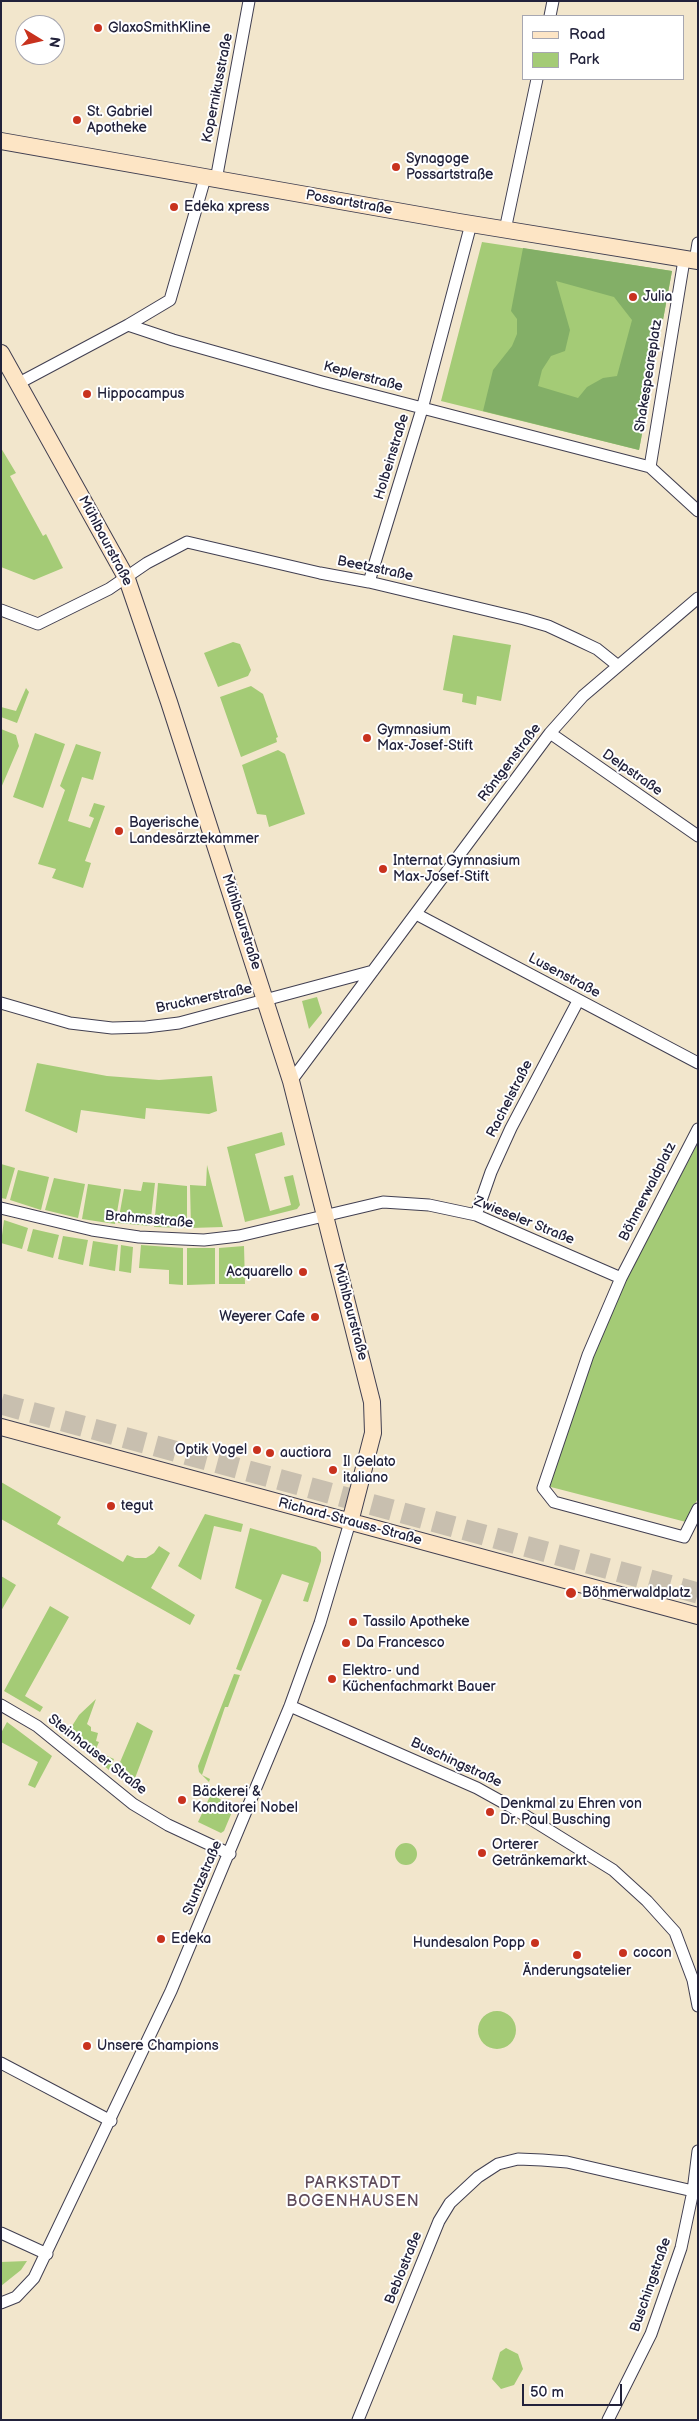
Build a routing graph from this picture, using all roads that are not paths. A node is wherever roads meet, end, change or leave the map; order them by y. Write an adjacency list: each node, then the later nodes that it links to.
1 (249, 1): 6 (street, Kopernikusstraße)
2 (553, 1): 3 (street)
3 (550, 15)
4 (537, 80): 8 (street)
5 (1, 141): 6 (street, Possartstraße)
6 (210, 179): 7 (street, Possartstraße); 11 (street, Kopernikusstraße)
7 (471, 224): 8 (street, Possartstraße); 14 (street, Holbeinstraße)
8 (505, 230): 10 (street, Possartstraße)
9 (698, 243): 10 (street, Shakespeareplatz)
10 (692, 261): 15 (street, Shakespeareplatz)
11 (128, 325): 13 (street); 14 (street, Keplerstraße)
12 (1, 353): 13 (street, Mühlbaurstraße)
13 (19, 384): 17 (street, Mühlbaurstraße)
14 (422, 409): 15 (street, Keplerstraße); 18 (street, Holbeinstraße)
15 (650, 467): 16 (street, Keplerstraße)
16 (698, 511)
17 (126, 579): 18 (street, Beetzstraße); 20 (street, Beetzstraße); 26 (street, Mühlbaurstraße)
18 (369, 582): 21 (street, Beetzstraße)
19 (698, 598): 21 (street, Röntgenstraße)
20 (1, 610)
21 (617, 664): 22 (street, Röntgenstraße)
22 (550, 733): 23 (street, Delpstraße); 24 (street, Röntgenstraße)
23 (698, 836)
24 (416, 914): 25 (street, Röntgenstraße); 27 (street, Lusenstraße)
25 (373, 971): 26 (street); 30 (street, Röntgenstraße)
26 (267, 1001): 28 (street, Brucknerstraße); 30 (street, Mühlbaurstraße)
27 (578, 1001): 29 (street, Lusenstraße); 34 (street, Rachelstraße)
28 (1, 1003)
29 (698, 1063)
30 (291, 1081): 33 (street, Mühlbaurstraße)
31 (698, 1129): 35 (street, Böhmerwaldplatz)
32 (1, 1208): 33 (street, Brahmsstraße)
33 (324, 1215): 34 (street, Zwieseler Straße); 38 (street, Mühlbaurstraße)
34 (476, 1215): 35 (street, Zwieseler Straße)
35 (621, 1278): 37 (street, Böhmerwaldplatz)
36 (1, 1427): 38 (street, Richard-Strauss-Straße)
37 (698, 1509)
38 (350, 1522): 39 (street, Richard-Strauss-Straße); 41 (street, Stuntzstraße)
39 (698, 1616)
40 (1, 1704): 42 (street, Steinhauser Straße)
41 (290, 1706): 42 (street, Stuntzstraße); 43 (street, Buschingstraße)
42 (230, 1854): 45 (street, Stuntzstraße)
43 (698, 2006)
44 (1, 2063): 45 (street)
45 (111, 2121): 49 (street, Stuntzstraße)
46 (698, 2151): 47 (street, Buschingstraße)
47 (693, 2190): 51 (street, Beblostraße); 52 (street, Buschingstraße)
48 (1, 2233): 49 (street)
49 (47, 2254): 50 (street, Stuntzstraße)
50 (1, 2303)
51 (358, 2420)
52 (608, 2420)

